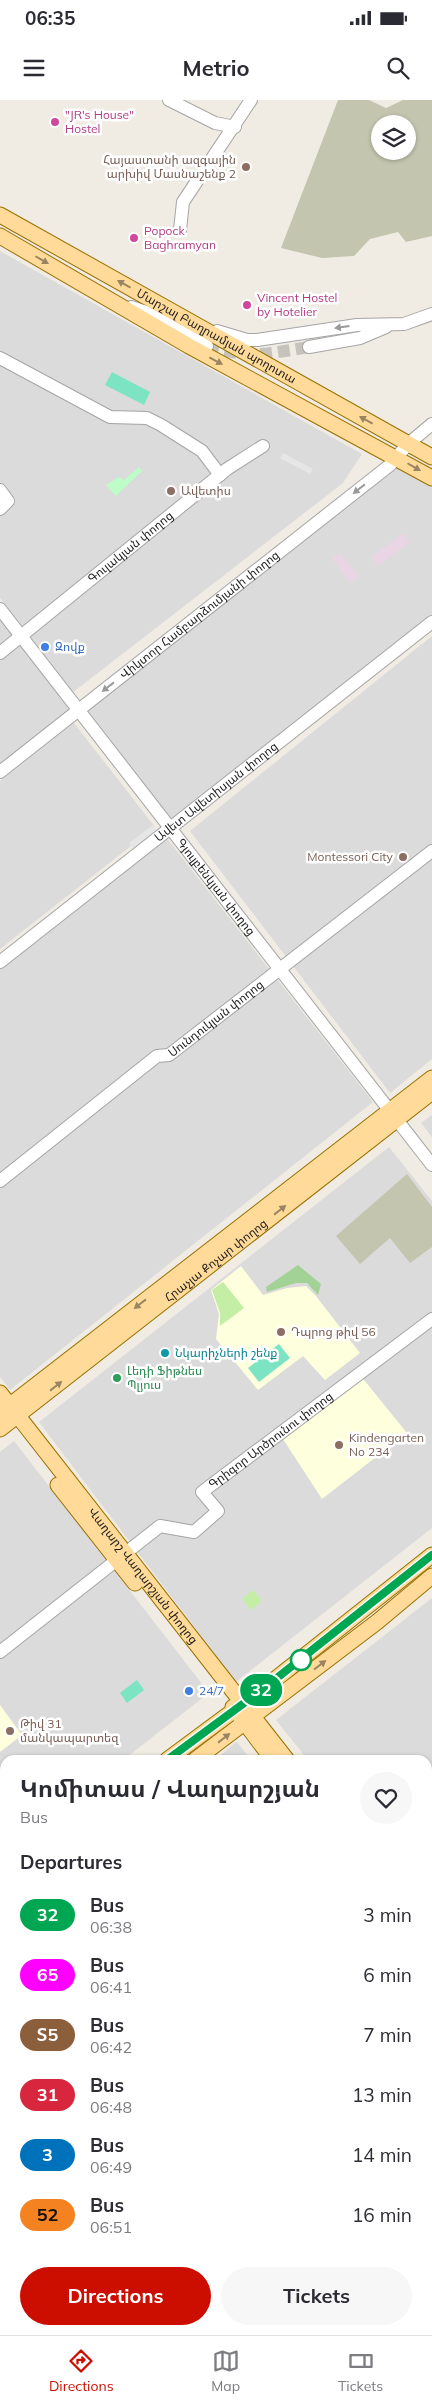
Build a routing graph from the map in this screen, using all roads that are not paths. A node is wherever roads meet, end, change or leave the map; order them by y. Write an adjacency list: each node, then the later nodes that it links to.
1 (169, 100): 3 (street)
2 (251, 100): 3 (street)
3 (235, 127): 5 (street)
4 (0, 215): 8 (main road, Մարշալ Բաղրամյան պողոտա, one-way to 4)
5 (180, 230)
6 (0, 236): 7 (main road, Մարշալ Բաղրամյան պողոտա, one-way to 7)
7 (114, 301): 11 (street); 17 (main road, Մարշալ Բաղրամյան պողոտա, one-way to 17)
8 (166, 308): 10 (street, one-way to 8); 15 (main road, Մարշալ Բաղրամյան պողոտա, one-way to 8)
9 (432, 314): 10 (street)
10 (391, 325): 12 (street)
11 (207, 346)
12 (309, 347)
13 (0, 358): 19 (street)
14 (432, 424): 15 (street, Վիկտոր Համբարձումյանի փողոց)
15 (408, 444): 17 (street, Վիկտոր Համբարձումյանի փողոց); 18 (main road, Մարշալ Բաղրամյան պողոտա)
16 (263, 446): 19 (street, Գուլակյան փողոց)
17 (396, 457): 20 (main road, Մարշալ Բաղրամյան պողոտա, one-way to 20); 27 (street, Վիկտոր Համբարձումյանի փողոց, one-way to 27)
18 (432, 457)
19 (220, 475): 25 (street, Գուլակյան փողոց)
20 (432, 478)
21 (0, 490): 22 (street)
22 (0, 509)
23 (0, 609): 25 (street, Գյուլբենկյան փողոց)
24 (432, 622): 29 (street, Ավետ Ավետիսյան փողոց)
25 (23, 636): 26 (street, Գուլակյան փողոց); 27 (street, Գյուլբենկյան փողոց)
26 (0, 654)
27 (79, 710): 28 (street, Վիկտոր Համբարձումյանի փողոց); 29 (street, Գյուլբենկյան փողոց)
28 (0, 772)
29 (171, 829): 31 (street, Ավետ Ավետիսյան փողոց); 32 (street, Գյուլբենկյան փողոց)
30 (432, 850): 32 (street, Սունդուկյան փողոց)
31 (0, 962)
32 (281, 969): 35 (street, Գյուլբենկյան փողոց); 37 (street, Սունդուկյան փողոց)
33 (432, 1078): 35 (main road, Հրաչյա Քոչար փողոց)
34 (432, 1092): 35 (main road, Հրաչյա Քոչար փողոց)
35 (393, 1115): 36 (street, Գյուլբենկյան փողոց); 40 (main road, Հրաչյա Քոչար փողոց)
36 (432, 1165)
37 (0, 1181)
38 (432, 1319): 42 (street, Գրիգոր Արծրունու փողոց)
39 (0, 1393): 40 (main road, Վաղարշ Վաղարշյան փողոց)
40 (5, 1416): 42 (main road, Վաղարշ Վաղարշյան փողոց)
41 (432, 1555): 45 (main road)
42 (121, 1557): 44 (street, Գրիգոր Արծրունու փողոց); 45 (main road, Վաղարշ Վաղարշյան փողոց)
43 (432, 1576): 46 (main road, one-way to 43)
44 (0, 1652)
45 (239, 1706): 46 (main road, Վաղարշ Վաղարշյան փողոց); 47 (main road)
46 (249, 1718): 48 (main road, one-way to 46); 49 (main road, Վաղարշ Վաղարշյան փողոց); 50 (main road, Վաղարշ Վաղարշյան փողոց)
47 (174, 1755)
48 (201, 1755)
49 (270, 1755)
50 (282, 1755)

